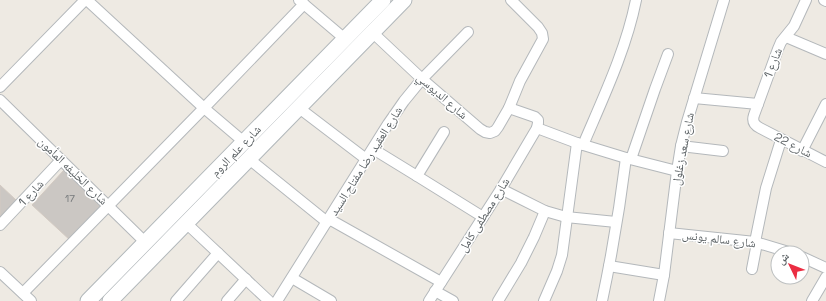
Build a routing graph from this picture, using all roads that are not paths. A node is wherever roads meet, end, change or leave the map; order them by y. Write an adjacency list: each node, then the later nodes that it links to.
1 (86, 0): 16 (street); 22 (street)
2 (383, 0): 12 (street, شارع علم الروم)
3 (404, 0): 9 (street, شارع علم الروم)
4 (511, 0): 24 (street)
5 (636, 0): 30 (street)
6 (724, 0): 18 (street, شارع سعد زغلول)
7 (806, 0): 11 (street, شارع 1)
8 (302, 2): 12 (street); 22 (street)
9 (372, 32): 15 (street, شارع الديوسي); 17 (street, شارع علم الروم)
10 (468, 32): 15 (street, شارع العقيد رضا مفتاح السيد)
11 (786, 37): 14 (street); 20 (street, شارع 1)
12 (345, 39): 17 (street, شارع علم الروم)
13 (668, 54): 37 (street)
14 (826, 54)
15 (422, 79): 24 (street, شارع الديوسي); 32 (street, شارع العقيد رضا مفتاح السيد)
16 (0, 87)
17 (308, 88): 23 (street, شارع علم الروم); 29 (street, شارع علم الروم)
18 (694, 98): 20 (street); 31 (street, شارع سعد زغلول)
19 (0, 100): 38 (street, شارع الخليفه المأمون)
20 (758, 104): 26 (street, شارع 1)
21 (826, 105): 33 (street)
22 (204, 108): 29 (street); 43 (street)
23 (299, 108): 35 (street, شارع علم الروم); 36 (street)
24 (509, 108): 25 (street)
25 (537, 128): 30 (street); 42 (street, شارع مصطفى كامل)
26 (760, 128): 28 (street, شارع 22)
27 (444, 132): 41 (street)
28 (781, 140): 33 (street, شارع 22); 52 (street)
29 (244, 142): 53 (street, شارع علم الروم)
30 (580, 144): 37 (street); 46 (street)
31 (681, 146): 34 (street); 40 (street, شارع سعد زغلول)
32 (373, 149): 36 (street, شارع العقيد رضا مفتاح السيد); 41 (street)
33 (802, 150): 39 (street, شارع 22)
34 (722, 151)
35 (249, 159): 47 (street); 49 (street, شارع علم الروم)
36 (366, 159): 47 (street, شارع العقيد رضا مفتاح السيد)
37 (628, 159): 40 (street); 48 (street)
38 (61, 160): 43 (street, شارع الخليفه المأمون); 50 (street, شارع 1)
39 (826, 162)
40 (677, 171): 51 (street, شارع سعد زغلول)
41 (418, 176): 45 (street)
42 (501, 189): 44 (street); 45 (street, شارع مصطفى كامل)
43 (108, 206): 53 (street, شارع الخليفه المأمون); 67 (street)
44 (545, 211): 46 (street); 78 (street)
45 (483, 217): 65 (street, شارع مصطفى كامل)
46 (566, 217): 48 (street); 79 (street)
47 (328, 221): 63 (street, شارع العقيد رضا مفتاح السيد); 65 (street)
48 (616, 222): 57 (street)
49 (186, 223): 55 (street); 70 (street, شارع علم الروم)
50 (0, 225)
51 (669, 233): 52 (street, شارع سالم يونس); 61 (street, شارع سعد زغلول)
52 (756, 242): 54 (street, شارع سالم يونس); 59 (street)
53 (146, 243): 69 (street, شارع علم الروم)
54 (770, 246)
55 (218, 254): 64 (street); 71 (street)
56 (810, 261): 58 (street)
57 (609, 266): 61 (street); 80 (street)
58 (826, 268)
59 (752, 269)
60 (0, 272): 67 (street)
61 (664, 275): 81 (street, شارع سعد زغلول)
62 (826, 277): 82 (street)
63 (292, 278): 74 (street, شارع العقيد رضا مفتاح السيد); 75 (street)
64 (246, 279): 72 (street); 73 (street)
65 (441, 282): 66 (street, شارع مصطفى كامل)
66 (435, 291): 76 (street, شارع مصطفى كامل); 77 (street)
67 (22, 293): 68 (street)
68 (31, 301)
69 (88, 301)
70 (110, 301)
71 (176, 301)
72 (227, 301)
73 (269, 301)
74 (277, 301)
75 (331, 301)
76 (429, 301)
77 (453, 301)
78 (498, 301)
79 (544, 301)
80 (602, 301)
81 (659, 301)
82 (812, 301)

